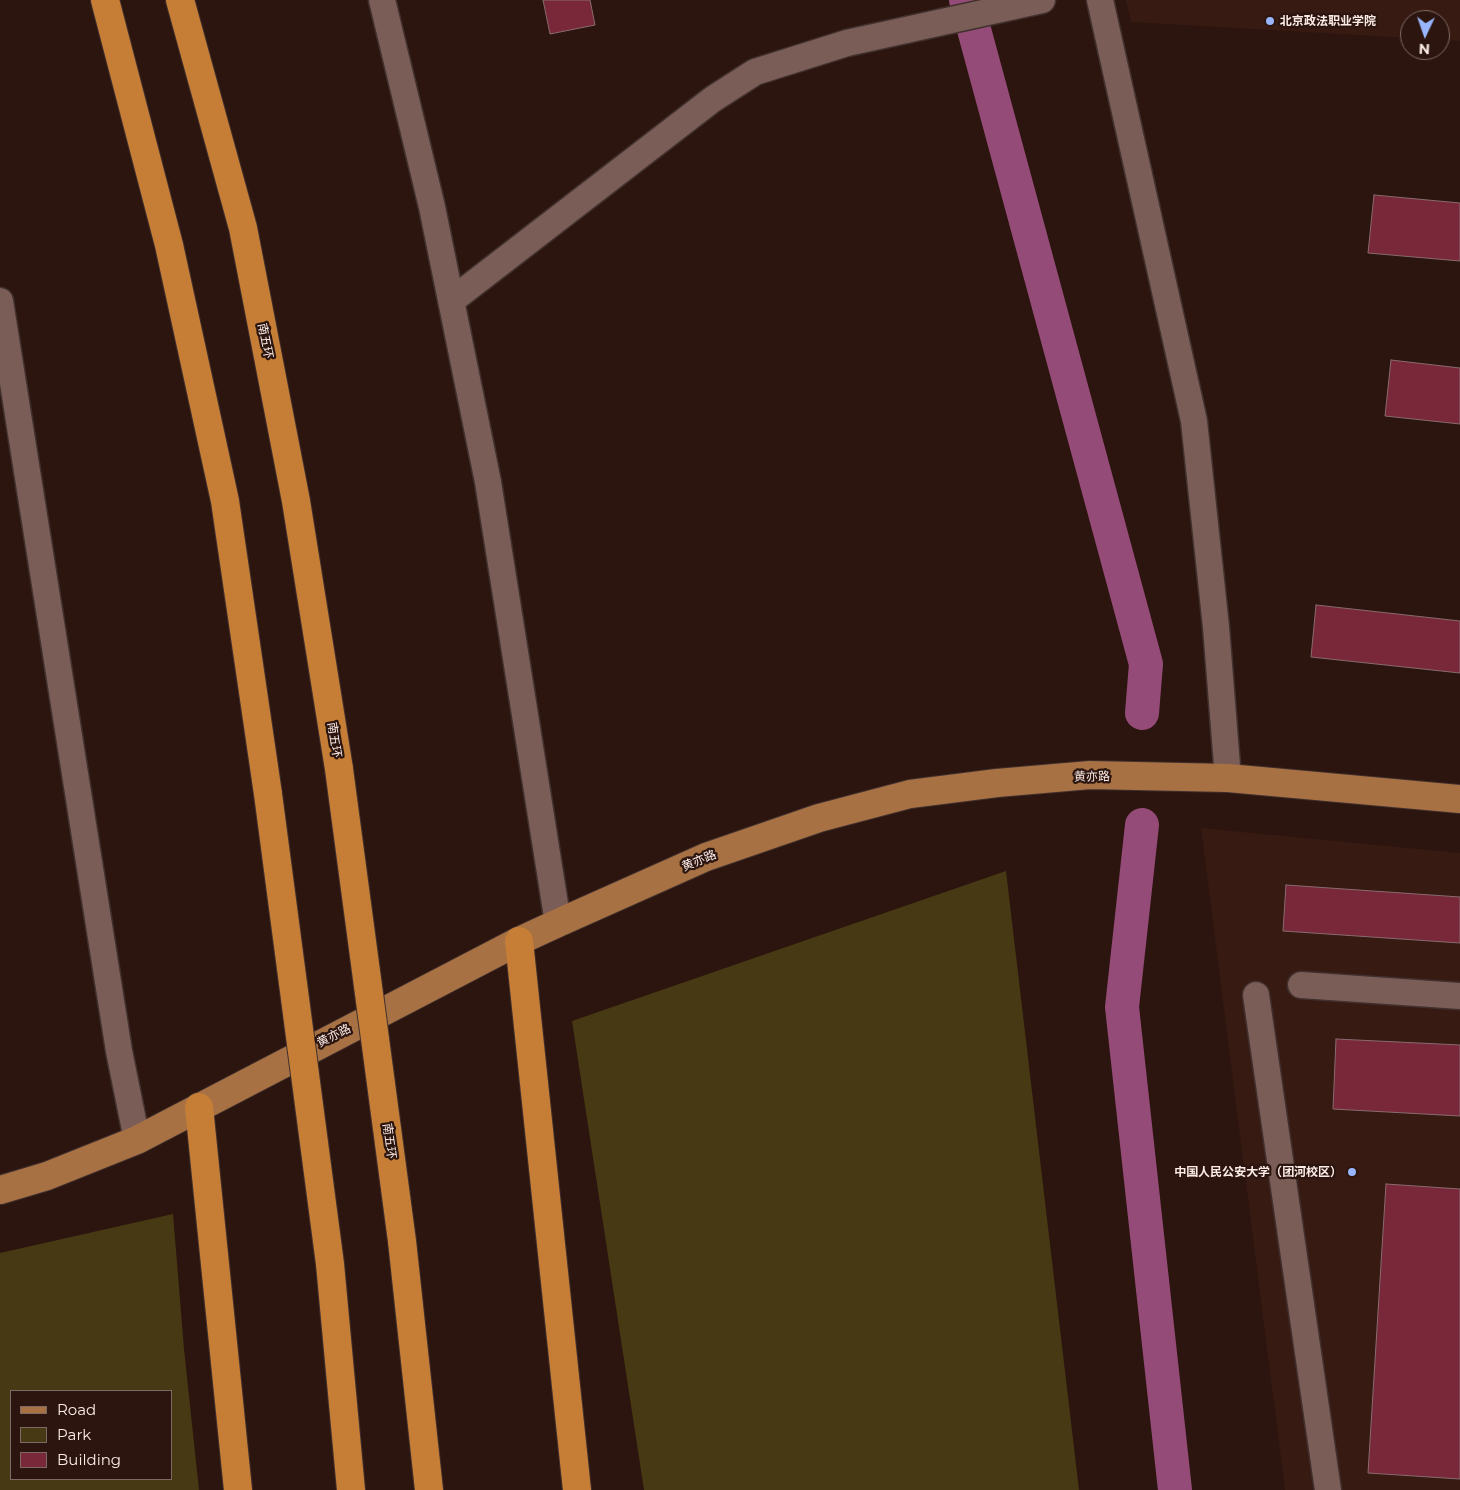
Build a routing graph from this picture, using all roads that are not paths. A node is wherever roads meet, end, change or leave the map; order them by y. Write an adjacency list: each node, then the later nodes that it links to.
1 (105, 0): 19 (highway, bridge)
2 (180, 0): 20 (highway, 南五环, bridge)
3 (382, 0): 7 (street)
4 (1042, 0): 7 (street)
5 (1100, 0): 8 (street)
6 (0, 300): 16 (street)
7 (451, 301): 10 (street)
8 (1228, 778): 9 (main road, 黄亦路); 10 (main road, 黄亦路)
9 (1460, 799)
10 (558, 923): 11 (main road, 黄亦路)
11 (519, 941): 15 (main road, 黄亦路); 21 (highway)
12 (1301, 984): 14 (street)
13 (1256, 995): 22 (street)
14 (1460, 996)
15 (198, 1107): 16 (main road, 黄亦路); 18 (highway)
16 (136, 1140): 17 (main road, 黄亦路)
17 (0, 1190)
18 (238, 1490)
19 (351, 1490)
20 (430, 1490)
21 (577, 1490)
22 (1328, 1490)

